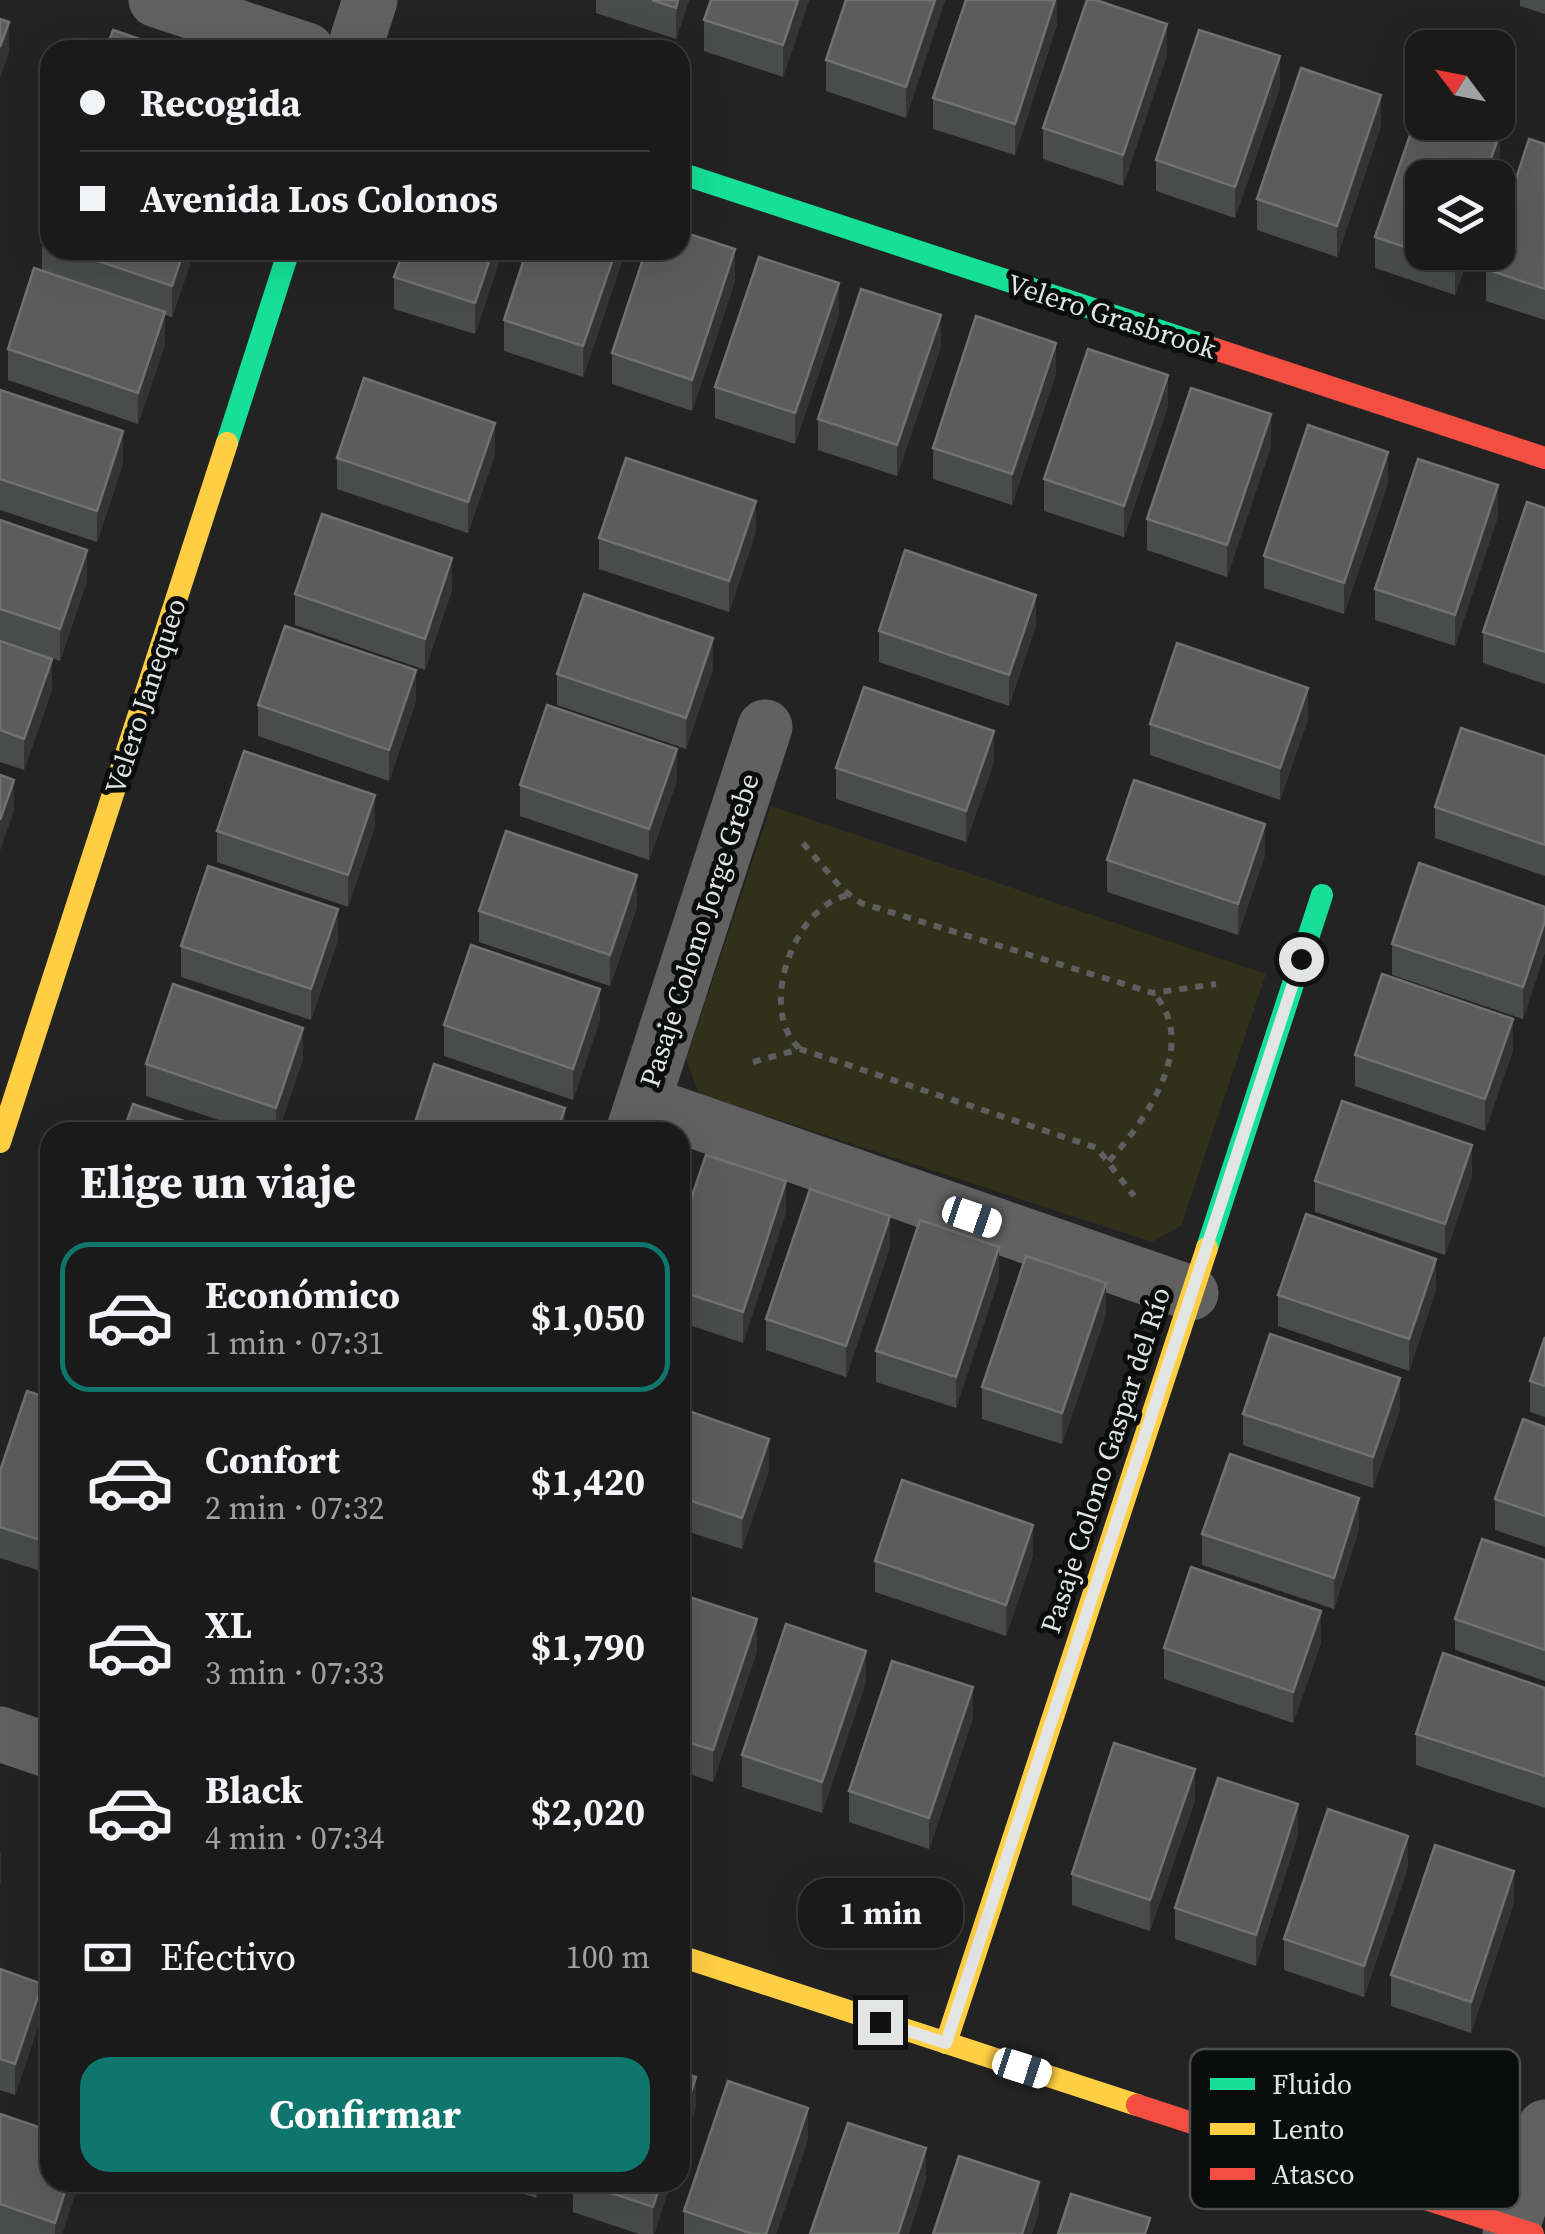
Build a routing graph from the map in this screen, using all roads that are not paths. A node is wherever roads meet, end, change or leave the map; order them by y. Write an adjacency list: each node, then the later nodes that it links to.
1 (156, 0): 3 (street)
2 (370, 0): 4 (street)
3 (277, 40)
4 (357, 40)
5 (690, 177): 7 (street, Velero Grasbrook)
6 (286, 260): 12 (street, Velero Janequeo)
7 (1545, 458)
8 (765, 727): 10 (street, Pasaje Colono Jorge Grebe)
9 (1322, 896): 13 (street, Pasaje Colono Gaspar del Río)
10 (638, 1118)
11 (690, 1133): 13 (street)
12 (0, 1142)
13 (1196, 1279): 17 (street, Pasaje Colono Gaspar del Río)
14 (0, 1734): 15 (street)
15 (40, 1748)
16 (690, 1959): 17 (street)
17 (946, 2043): 18 (street)
18 (1190, 2123)
19 (1545, 2127): 21 (street)
20 (1449, 2209): 21 (street)
21 (1519, 2232)

